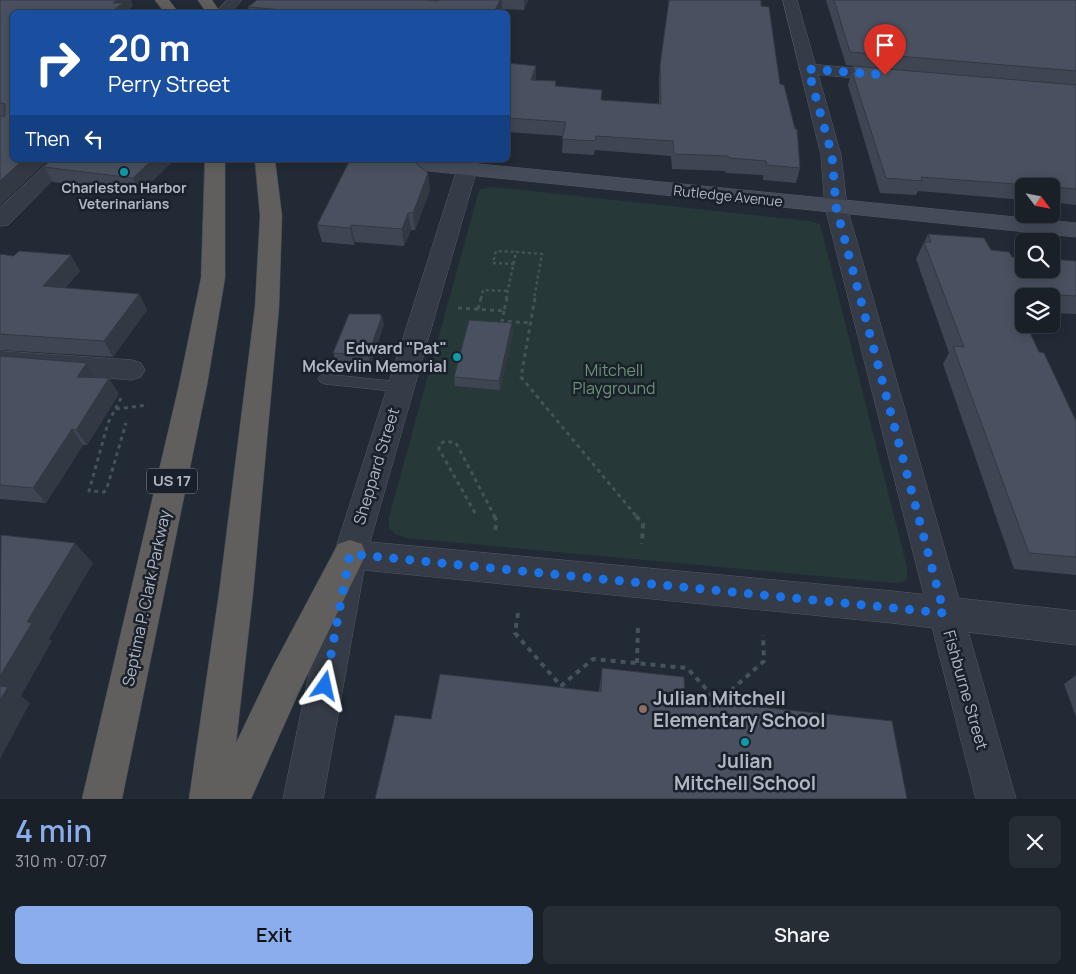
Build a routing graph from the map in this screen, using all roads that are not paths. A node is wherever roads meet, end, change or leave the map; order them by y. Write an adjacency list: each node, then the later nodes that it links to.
1 (235, 0): 5 (street)
2 (429, 0): 3 (lane)
3 (438, 0)
4 (790, 0): 6 (street, Fishburne Street)
5 (225, 10)
6 (808, 69): 7 (street); 13 (street, Fishburne Street)
7 (907, 77)
8 (60, 162): 14 (street)
9 (215, 162): 23 (highway, Septima P. Clark Parkway / US 17)
10 (265, 162): 24 (highway)
11 (399, 162): 12 (main road, Rutledge Avenue)
12 (467, 169): 13 (main road, Rutledge Avenue); 19 (street, Sheppard Street)
13 (836, 207): 15 (main road, Rutledge Avenue); 21 (street, Fishburne Street)
14 (0, 220)
15 (1076, 230)
16 (0, 360): 18 (street)
17 (325, 379): 19 (lane)
18 (128, 382)
19 (401, 387): 20 (street, Sheppard Street)
20 (350, 554): 21 (street); 25 (highway); 26 (street, Sheppard Street)
21 (944, 613): 22 (street); 27 (street, Fishburne Street)
22 (1076, 628)
23 (102, 799)
24 (209, 799)
25 (230, 799)
26 (303, 799)
27 (996, 799)

